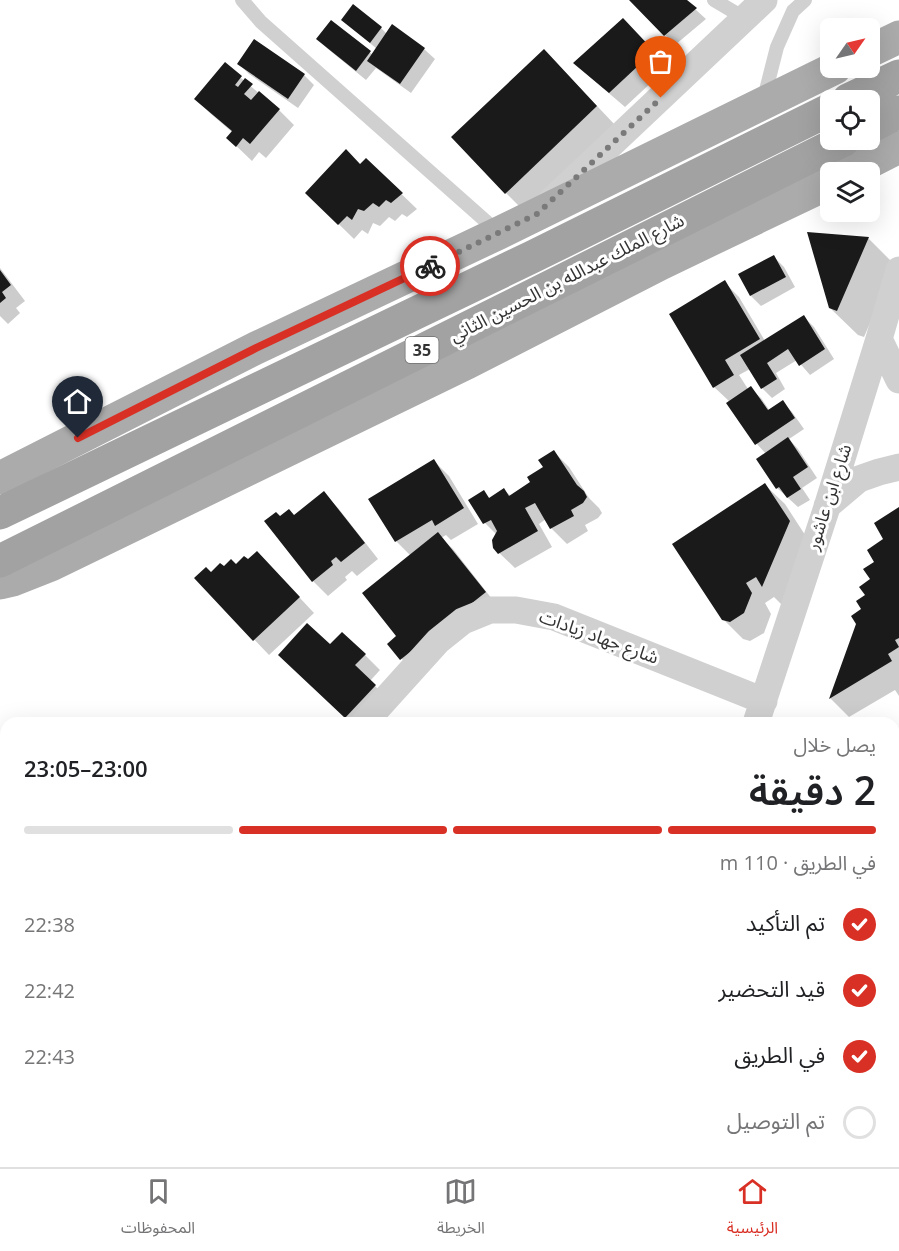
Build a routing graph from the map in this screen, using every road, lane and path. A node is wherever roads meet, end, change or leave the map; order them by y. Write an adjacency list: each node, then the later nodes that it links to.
1 (242, 0): 19 (lane)
2 (714, 0): 4 (lane)
3 (805, 0): 10 (lane)
4 (755, 9): 18 (street)
5 (899, 37): 6 (main road)
6 (880, 46)
7 (820, 75): 10 (main road)
8 (899, 76): 9 (highway)
9 (869, 90)
10 (763, 102): 18 (main road)
11 (899, 112): 13 (highway)
12 (820, 114): 26 (highway, شارع الملك عبدالله بن الحسين الثاني / 35)
13 (880, 121)
14 (899, 147): 16 (main road)
15 (824, 150): 27 (highway, شارع الملك عبدالله بن الحسين الثاني / 35)
16 (870, 162)
17 (820, 187): 28 (main road)
18 (537, 214): 19 (main road)
19 (499, 233): 24 (main road)
20 (899, 270): 21 (street, شارع ابن عاشور)
21 (879, 339): 22 (street); 25 (street, شارع ابن عاشور)
22 (899, 380)
23 (899, 467): 25 (street)
24 (2, 472)
25 (826, 507): 29 (street, شارع ابن عاشور)
26 (0, 513)
27 (0, 561)
28 (0, 583)
29 (760, 712): 30 (street, شارع جهاد زيادات)
30 (369, 717)

